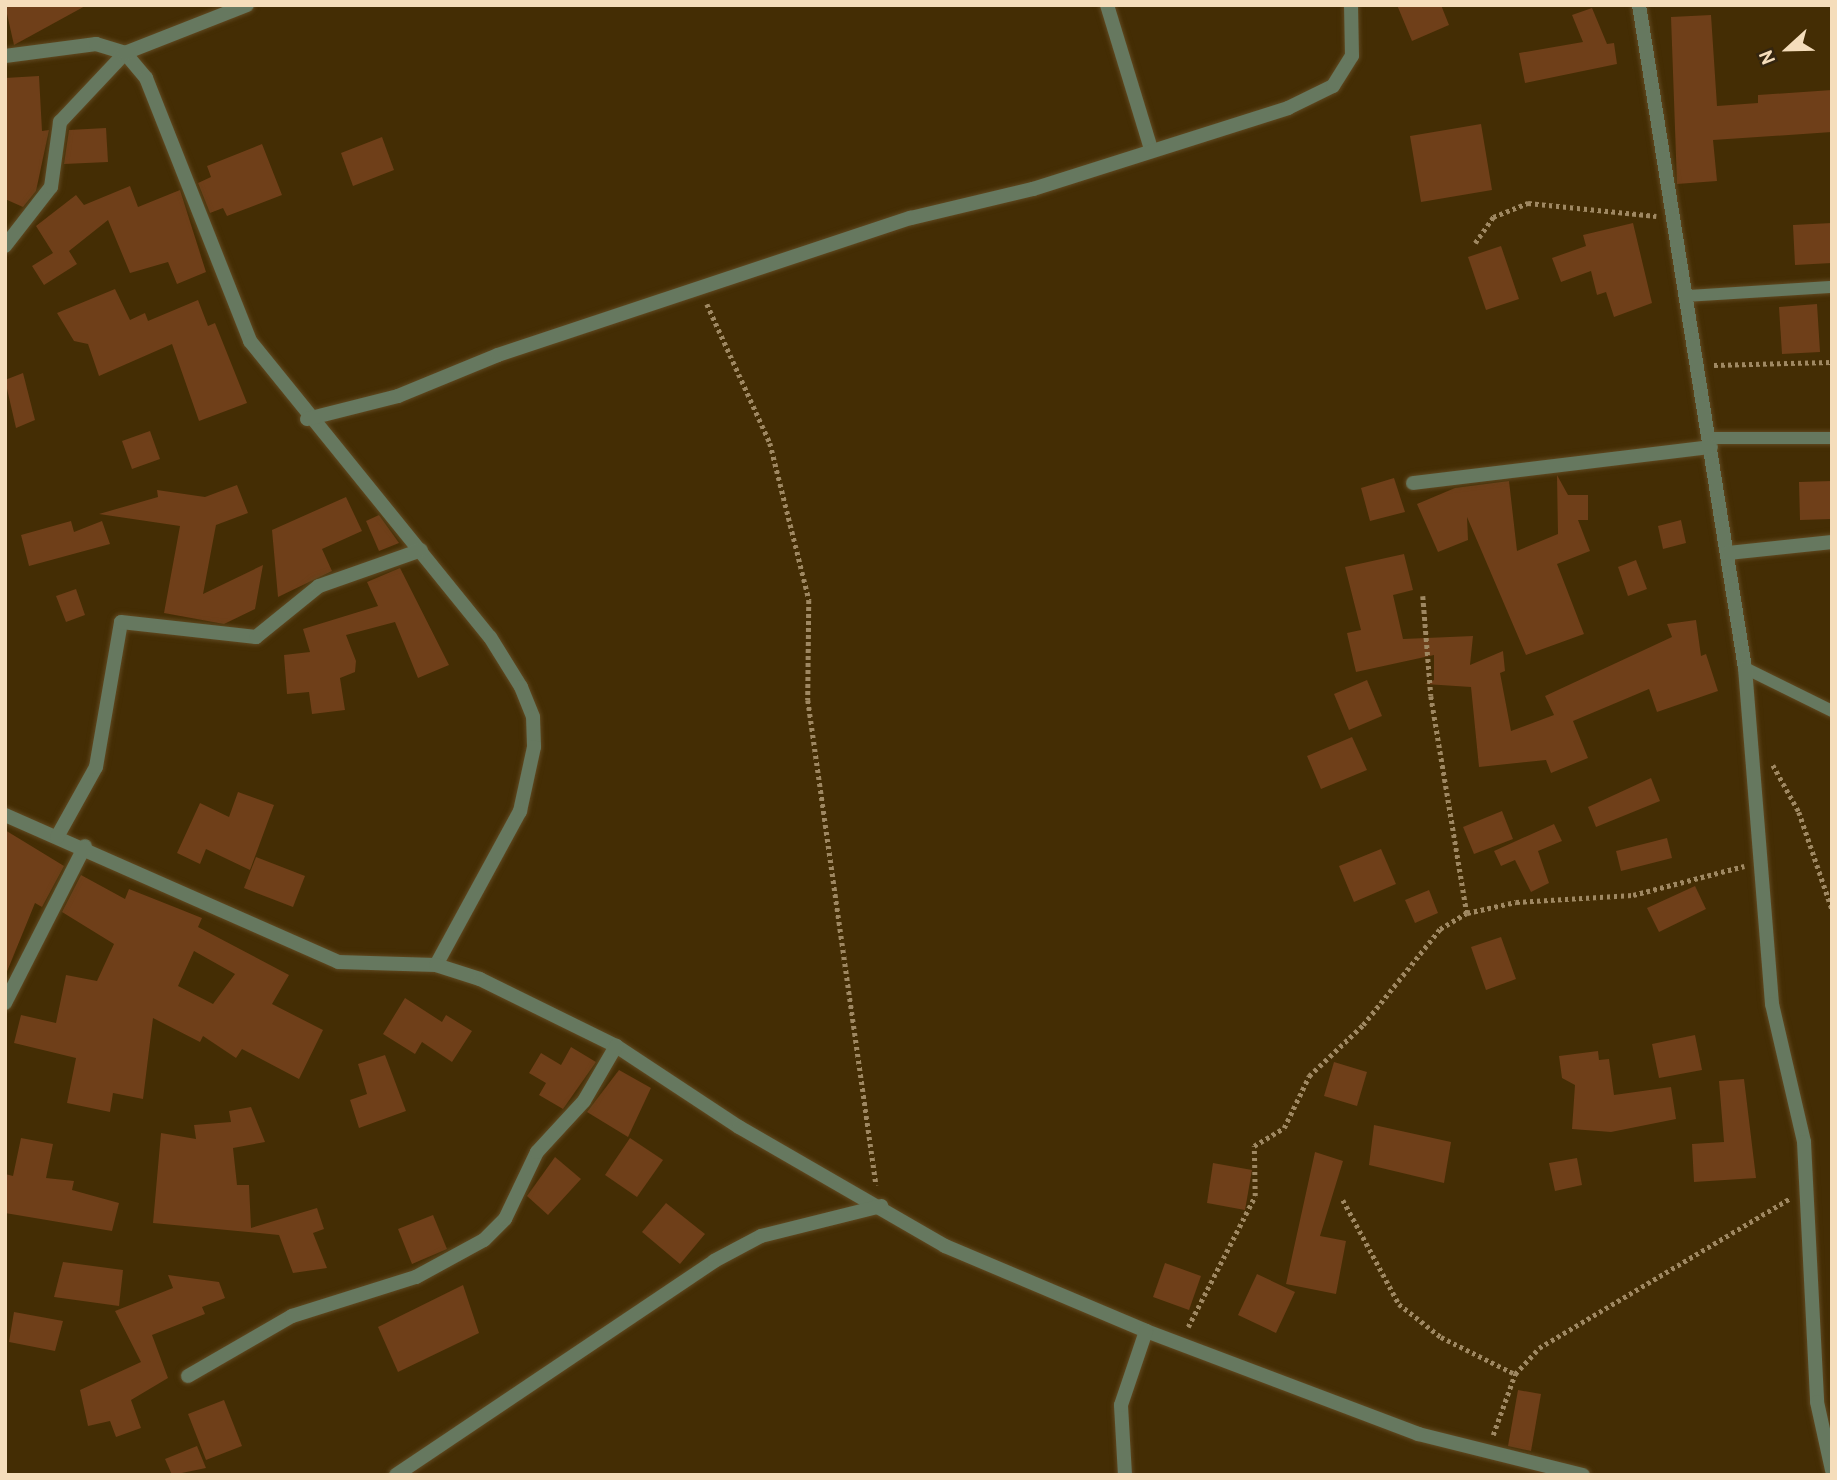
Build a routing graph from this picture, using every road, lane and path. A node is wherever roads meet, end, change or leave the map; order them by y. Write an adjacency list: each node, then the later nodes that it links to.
1 (247, 5): 5 (street)
2 (1107, 5): 7 (street)
3 (1351, 5): 7 (street)
4 (1639, 5): 8 (street)
5 (125, 53): 6 (street); 10 (street); 16 (street)
6 (5, 56)
7 (1151, 149): 11 (street)
8 (1674, 218): 9 (path); 13 (street)
9 (1475, 243)
10 (5, 246)
11 (700, 287): 16 (street); 38 (path)
12 (1832, 287): 13 (lane)
13 (1687, 296): 15 (street)
14 (1832, 362): 15 (path)
15 (1696, 366): 18 (street)
16 (307, 419): 21 (street)
17 (1832, 438): 18 (lane)
18 (1711, 442): 19 (street); 22 (street)
19 (1413, 483)
20 (1832, 542): 22 (street)
21 (421, 550): 28 (street); 33 (street)
22 (1728, 553): 24 (street)
23 (1423, 596): 32 (path)
24 (1745, 668): 25 (lane); 26 (street)
25 (1832, 711)
26 (1752, 727): 30 (street); 31 (path)
27 (5, 815): 28 (street)
28 (57, 837): 29 (street)
29 (85, 846): 33 (street); 34 (street)
30 (1761, 862): 32 (path); 36 (street)
31 (1832, 909)
32 (1467, 913): 40 (path)
33 (436, 965): 35 (street)
34 (5, 1003)
35 (616, 1046): 38 (street); 42 (street)
36 (1803, 1191): 41 (path); 44 (street)
37 (1343, 1200): 41 (path)
38 (881, 1206): 39 (street); 45 (street)
39 (1146, 1331): 40 (street); 46 (street)
40 (1179, 1344): 43 (street)
41 (1515, 1374): 43 (path)
42 (188, 1376)
43 (1488, 1453): 47 (street)
44 (1832, 1470)
45 (396, 1475)
46 (1125, 1475)
47 (1583, 1475)

